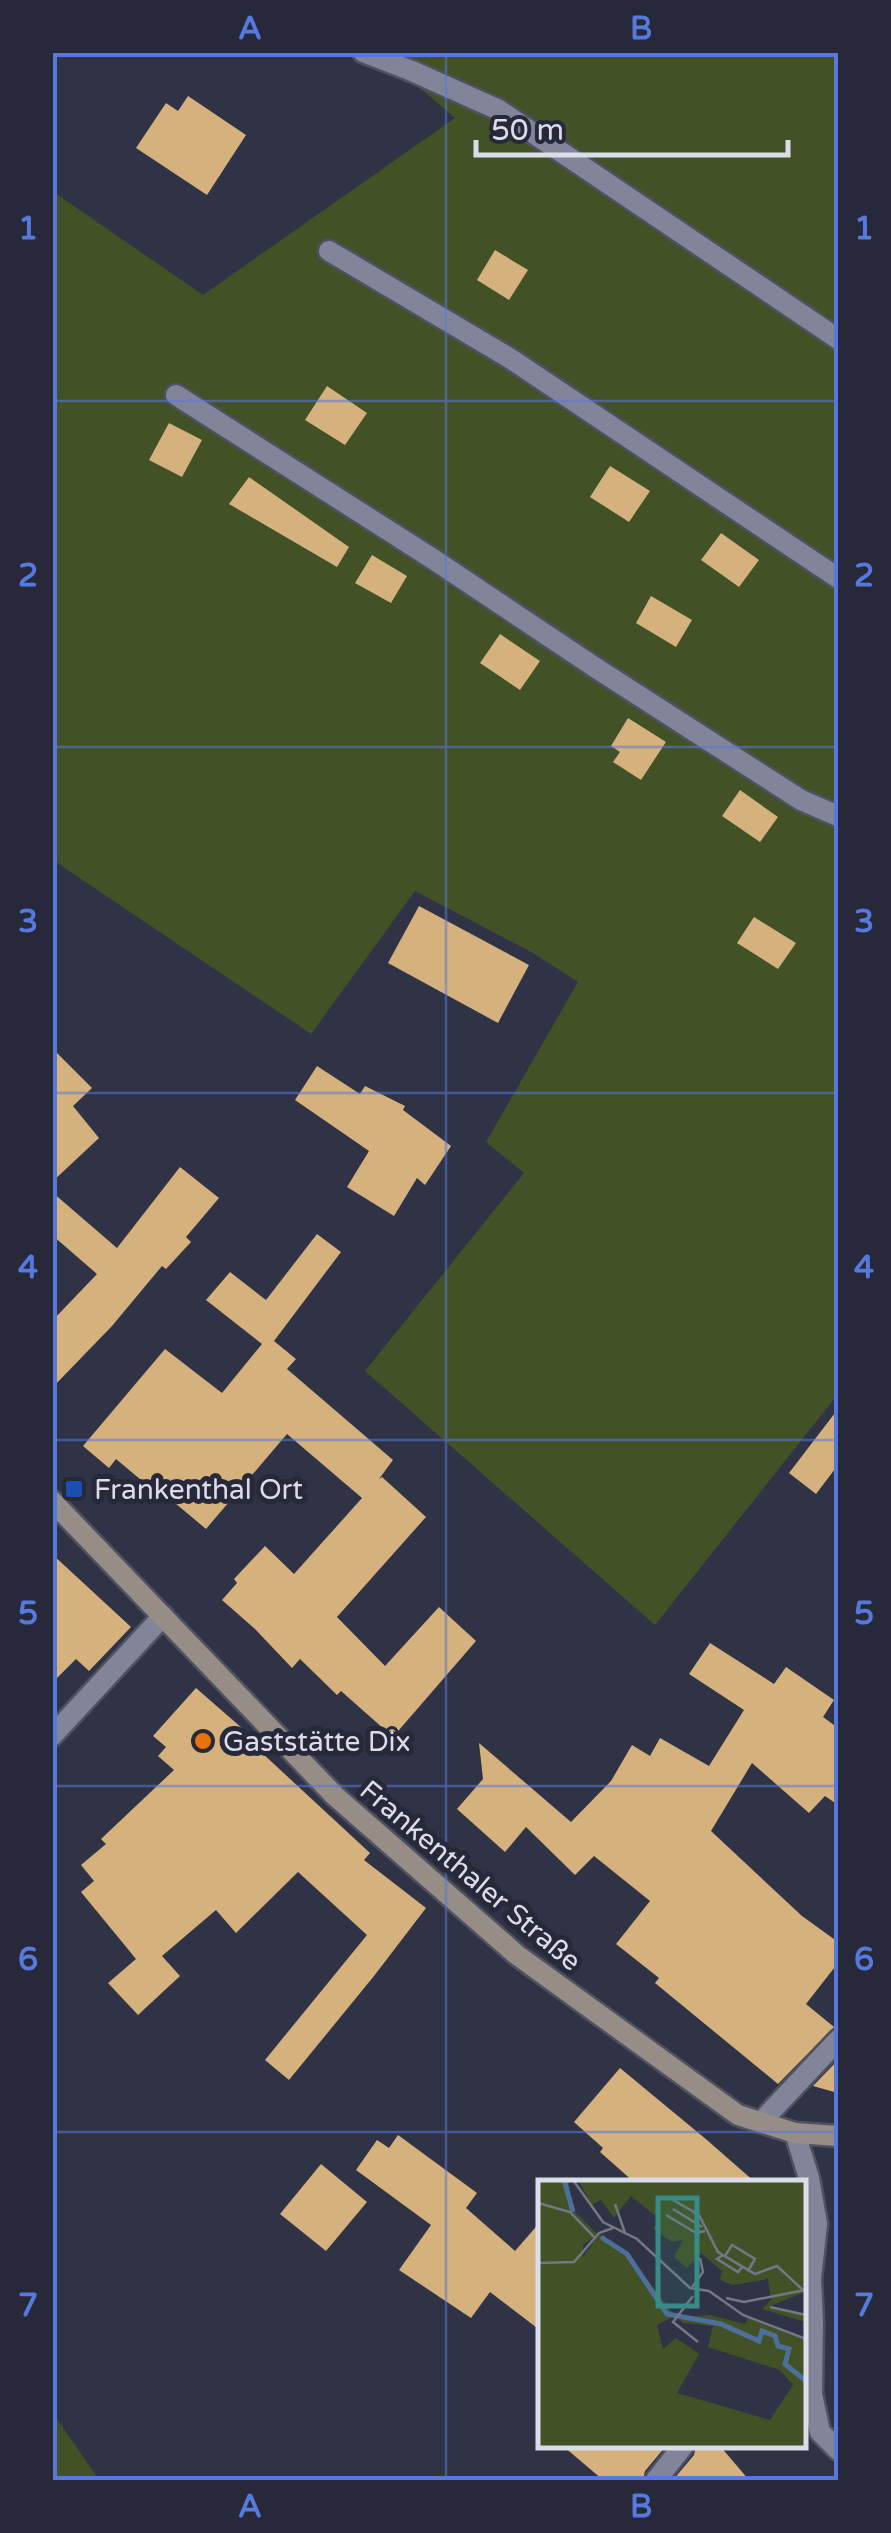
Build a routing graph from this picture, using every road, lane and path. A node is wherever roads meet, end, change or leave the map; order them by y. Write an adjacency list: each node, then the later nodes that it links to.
1 (363, 52): 3 (street)
2 (329, 251): 5 (street)
3 (838, 339)
4 (176, 395): 6 (street)
5 (838, 578)
6 (838, 816)
7 (52, 1501): 8 (main road, Frankenthaler Straße)
8 (163, 1616): 9 (street); 11 (main road, Frankenthaler Straße)
9 (52, 1736)
10 (838, 2040): 11 (street)
11 (761, 2122): 12 (main road, Frankenthaler Straße)
12 (795, 2133): 13 (main road, Frankenthaler Straße); 14 (street)
13 (838, 2136)
14 (807, 2284): 16 (street)
15 (681, 2448): 17 (street)
16 (838, 2450)
17 (656, 2480)

